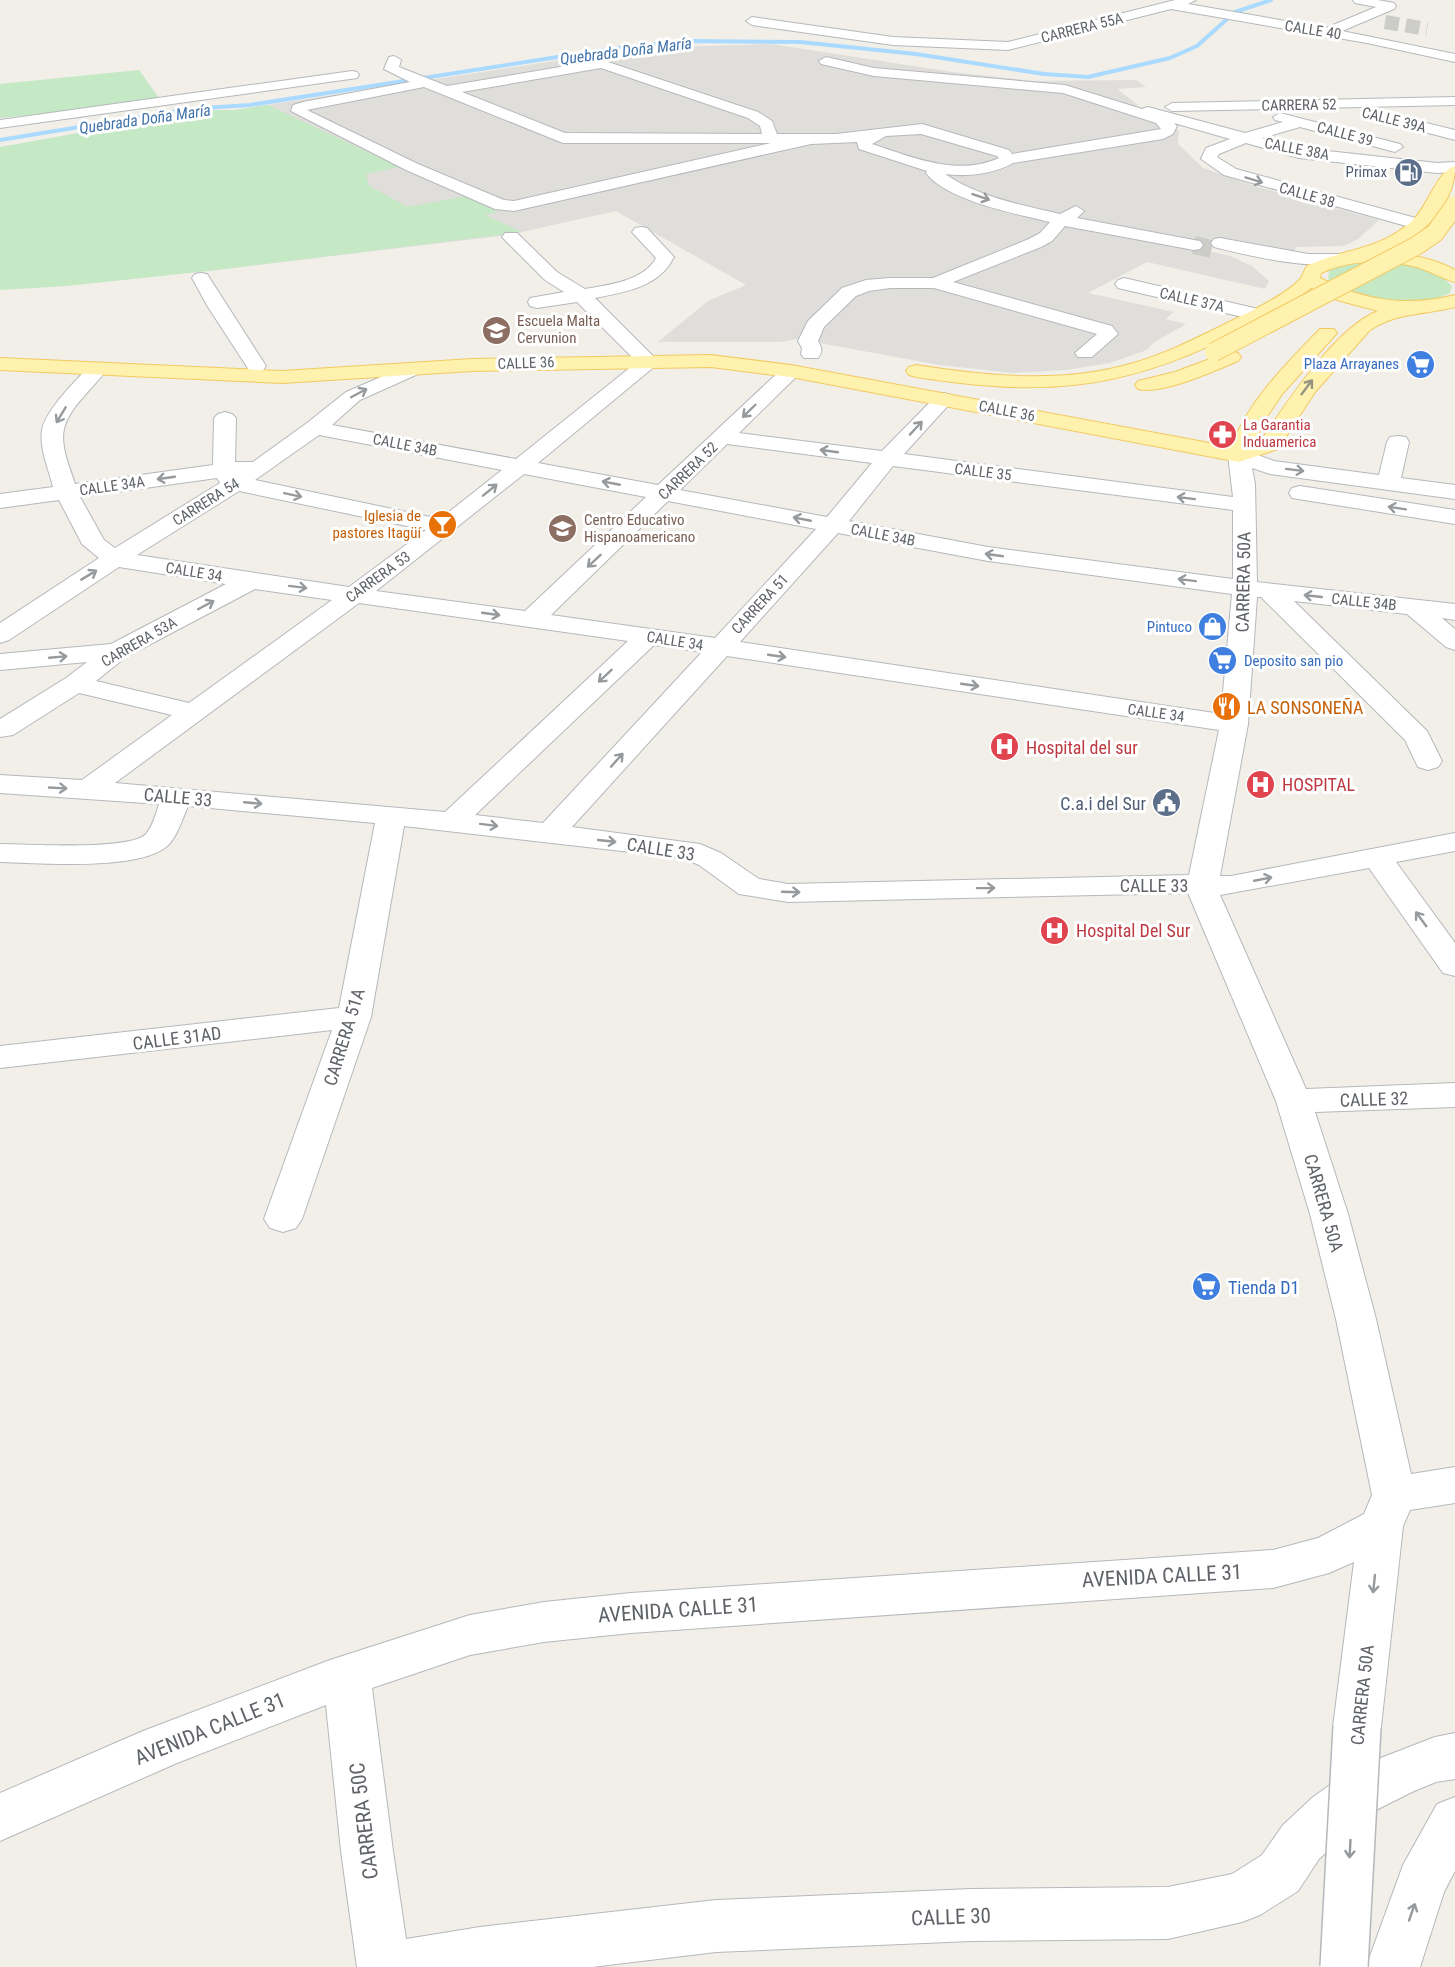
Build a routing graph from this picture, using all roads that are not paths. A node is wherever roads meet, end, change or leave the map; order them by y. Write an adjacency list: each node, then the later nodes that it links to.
1 (1190, 0): 3 (street, CARRERA 55A)
2 (1359, 0): 5 (street)
3 (1171, 5): 6 (street, CARRERA 55A); 8 (street, CALLE 40)
4 (1340, 15): 5 (street)
5 (1361, 18): 7 (street); 8 (street)
6 (752, 21)
7 (1385, 22)
8 (1328, 32): 9 (street, CALLE 40)
9 (1455, 58)
10 (826, 61): 24 (street)
11 (422, 82): 12 (street); 18 (street); 22 (street)
12 (444, 91): 21 (street); 21 (street)
13 (1455, 102): 14 (street, CARRERA 52)
14 (1334, 104): 15 (street, CARRERA 52); 19 (street, CALLE 39A)
15 (1235, 106): 16 (street, CARRERA 52); 17 (street, CALLE 39)
16 (1143, 109): 20 (street, CALLE 38A)
17 (1300, 122): 20 (street); 25 (street, CALLE 39)
18 (0, 124)
19 (1455, 135)
20 (1246, 138): 28 (street, CALLE 38A); 33 (street, CALLE 38, one-way to 33)
21 (771, 139): 22 (street)
22 (811, 139): 23 (street)
23 (868, 141): 24 (street); 26 (street)
24 (1008, 159): 27 (street)
25 (1455, 162)
26 (933, 168): 27 (street); 32 (street, one-way to 32)
27 (980, 169): 29 (street)
28 (1455, 169): 33 (main road)
29 (993, 181)
30 (1032, 195): 32 (street)
31 (1455, 205): 52 (main road, bridge)
32 (1069, 216): 37 (street); 42 (street)
33 (1417, 224): 38 (main road)
34 (1455, 230): 52 (main road)
35 (640, 232): 44 (street)
36 (511, 237): 44 (street)
37 (1214, 246): 38 (street); 41 (street)
38 (1342, 258): 39 (main road); 41 (main road)
39 (1450, 267)
40 (201, 278): 58 (street)
41 (1310, 280): 46 (main road); 49 (main road)
42 (935, 283): 50 (street); 51 (street)
43 (1124, 284): 49 (street, CALLE 37A)
44 (581, 295): 45 (street); 53 (street)
45 (537, 302)
46 (1359, 302): 48 (main road); 69 (main road)
47 (1451, 304): 48 (main road)
48 (1403, 308): 69 (main road, one-way to 48)
49 (1260, 315): 63 (main road, CALLE 36)
50 (1084, 353)
51 (811, 354): 53 (main road, CALLE 36); 54 (main road, CALLE 36)
52 (1223, 355): 56 (main road); 63 (main road)
53 (642, 356): 56 (main road, CALLE 36); 58 (main road, CALLE 36); 61 (main road, CALLE 36); 71 (street, CARRERA 53)
54 (835, 358)
55 (0, 359): 58 (main road, CALLE 36)
56 (711, 361): 62 (main road, CALLE 36)
57 (0, 364): 59 (main road, CALLE 36)
58 (256, 366)
59 (97, 369): 61 (main road, CALLE 36); 74 (street, one-way to 74)
60 (902, 369): 63 (main road, CALLE 36)
61 (411, 370): 66 (street, CARRERA 54, one-way to 61)
62 (791, 371): 64 (main road, CALLE 36); 67 (street, CARRERA 52, one-way to 67)
63 (996, 381)
64 (944, 399): 69 (main road, CALLE 36); 70 (street, CARRERA 51, one-way to 64)
65 (225, 418): 72 (street)
66 (315, 428): 71 (street, CALLE 34B); 72 (street, CARRERA 54)
67 (723, 437): 70 (street, CALLE 35, one-way to 67); 76 (street, CARRERA 52)
68 (1398, 442): 73 (street)
69 (1239, 455): 73 (street, CALLE 36, one-way to 73); 77 (street, CARRERA 50A)
70 (886, 459): 77 (street, CALLE 35, one-way to 70); 80 (street, CARRERA 51)
71 (520, 466): 76 (street, CALLE 34B, one-way to 71); 81 (street, CARRERA 53, one-way to 71)
72 (230, 477): 74 (street, CALLE 34A, one-way to 74); 81 (street, CALLE 34A, one-way to 81); 82 (street, CARRERA 54)
73 (1389, 482): 75 (street, CALLE 36)
74 (66, 492): 78 (street, CALLE 34A); 82 (street)
75 (1455, 492)
76 (665, 494): 80 (street, CALLE 34B, one-way to 76); 90 (street, CARRERA 52, one-way to 90)
77 (1244, 494): 79 (street, CALLE 35, one-way to 77); 84 (street, CARRERA 50A)
78 (0, 501)
79 (1455, 517)
80 (833, 525): 84 (street, CALLE 34B, one-way to 80); 94 (street, CARRERA 51)
81 (445, 527): 86 (street, CARRERA 53)
82 (116, 559): 83 (street, CALLE 34); 85 (street, CARRERA 54, one-way to 82)
83 (250, 581): 86 (street, CALLE 34, one-way to 86); 95 (street, CARRERA 53A, one-way to 83)
84 (1257, 590): 88 (street, CALLE 34B, one-way to 84); 99 (street, CARRERA 50A); 101 (street)
85 (63, 591): 87 (street); 91 (street, CARRERA 54)
86 (354, 595): 90 (street, CALLE 34, one-way to 90); 98 (street, CARRERA 53)
87 (0, 605)
88 (1415, 608): 89 (street, CALLE 34B); 93 (street)
89 (1455, 612)
90 (531, 620): 92 (street, CALLE 34)
91 (0, 635)
92 (648, 636): 94 (street, CALLE 34); 106 (street, one-way to 106)
93 (1455, 642)
94 (720, 648): 99 (street, CALLE 34, one-way to 99); 107 (street, CARRERA 51, one-way to 94)
95 (117, 651): 96 (street, one-way to 95); 97 (street, CARRERA 53A)
96 (0, 662)
97 (75, 684): 98 (street); 100 (street, CARRERA 53A)
98 (193, 712): 103 (street, CARRERA 53)
99 (1234, 724): 111 (street, CARRERA 50A)
100 (3, 729)
101 (1428, 761)
102 (0, 784): 103 (street, CALLE 33, one-way to 103)
103 (88, 789): 104 (street, CALLE 33)
104 (177, 797): 105 (street, CALLE 33, one-way to 105); 109 (street)
105 (391, 815): 106 (street, CALLE 33); 113 (street, CARRERA 51A)
106 (452, 821): 107 (street, CALLE 33, one-way to 107)
107 (549, 834): 111 (street, CALLE 33, one-way to 111)
108 (1455, 843): 110 (street, CALLE 33)
109 (0, 854)
110 (1377, 857): 111 (street, CALLE 33, one-way to 110); 112 (street, one-way to 110)
111 (1205, 885): 116 (street, CARRERA 50A)
112 (1455, 966)
113 (354, 1017): 114 (street, CALLE 31AD); 117 (street, CARRERA 51A)
114 (0, 1057)
115 (1455, 1095): 116 (street, CALLE 32)
116 (1294, 1101): 119 (street, CARRERA 50A)
117 (283, 1219)
118 (1455, 1485): 119 (street, AVENIDA CALLE 31)
119 (1387, 1510): 120 (street, AVENIDA CALLE 31); 126 (street, CARRERA 50A, one-way to 126, bridge)
120 (347, 1675): 122 (street, AVENIDA CALLE 31); 124 (street, CARRERA 50C)
121 (1455, 1755): 125 (street, CALLE 30)
122 (0, 1817)
123 (1455, 1821): 127 (street, one-way to 123)
124 (384, 1967)
125 (400, 1967)
126 (1344, 1967)
127 (1393, 1967)

